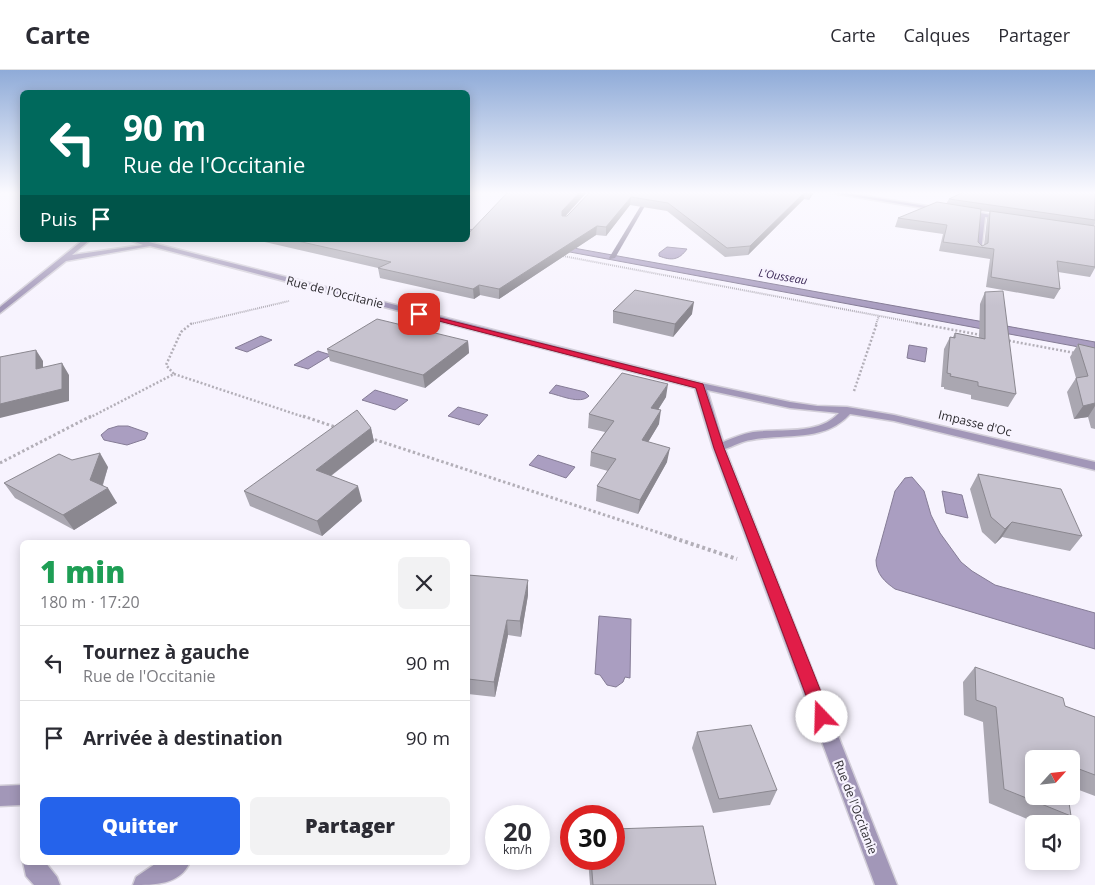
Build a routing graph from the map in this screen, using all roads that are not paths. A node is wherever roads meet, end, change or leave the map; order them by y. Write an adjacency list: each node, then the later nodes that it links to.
1 (981, 230): 5 (street)
2 (84, 242): 6 (street, Rue de l'Occitanie)
3 (141, 242): 4 (street, Rue de l'Occitanie)
4 (152, 245): 6 (street, Rue de l'Occitanie); 8 (street, Rue de l'Occitanie)
5 (979, 252)
6 (61, 260): 7 (street, Rue de l'Occitanie)
7 (0, 310)
8 (700, 386): 9 (street, Impasse d'Oc); 10 (street, Rue de l'Occitanie)
9 (847, 410): 10 (street); 11 (street, Impasse d'Oc)
10 (719, 448): 18 (street, Rue de l'Occitanie)
11 (1095, 466)
12 (20, 795): 13 (street)
13 (0, 796)
14 (34, 865): 16 (street)
15 (174, 865): 17 (street)
16 (49, 885)
17 (144, 885)
18 (886, 885)

